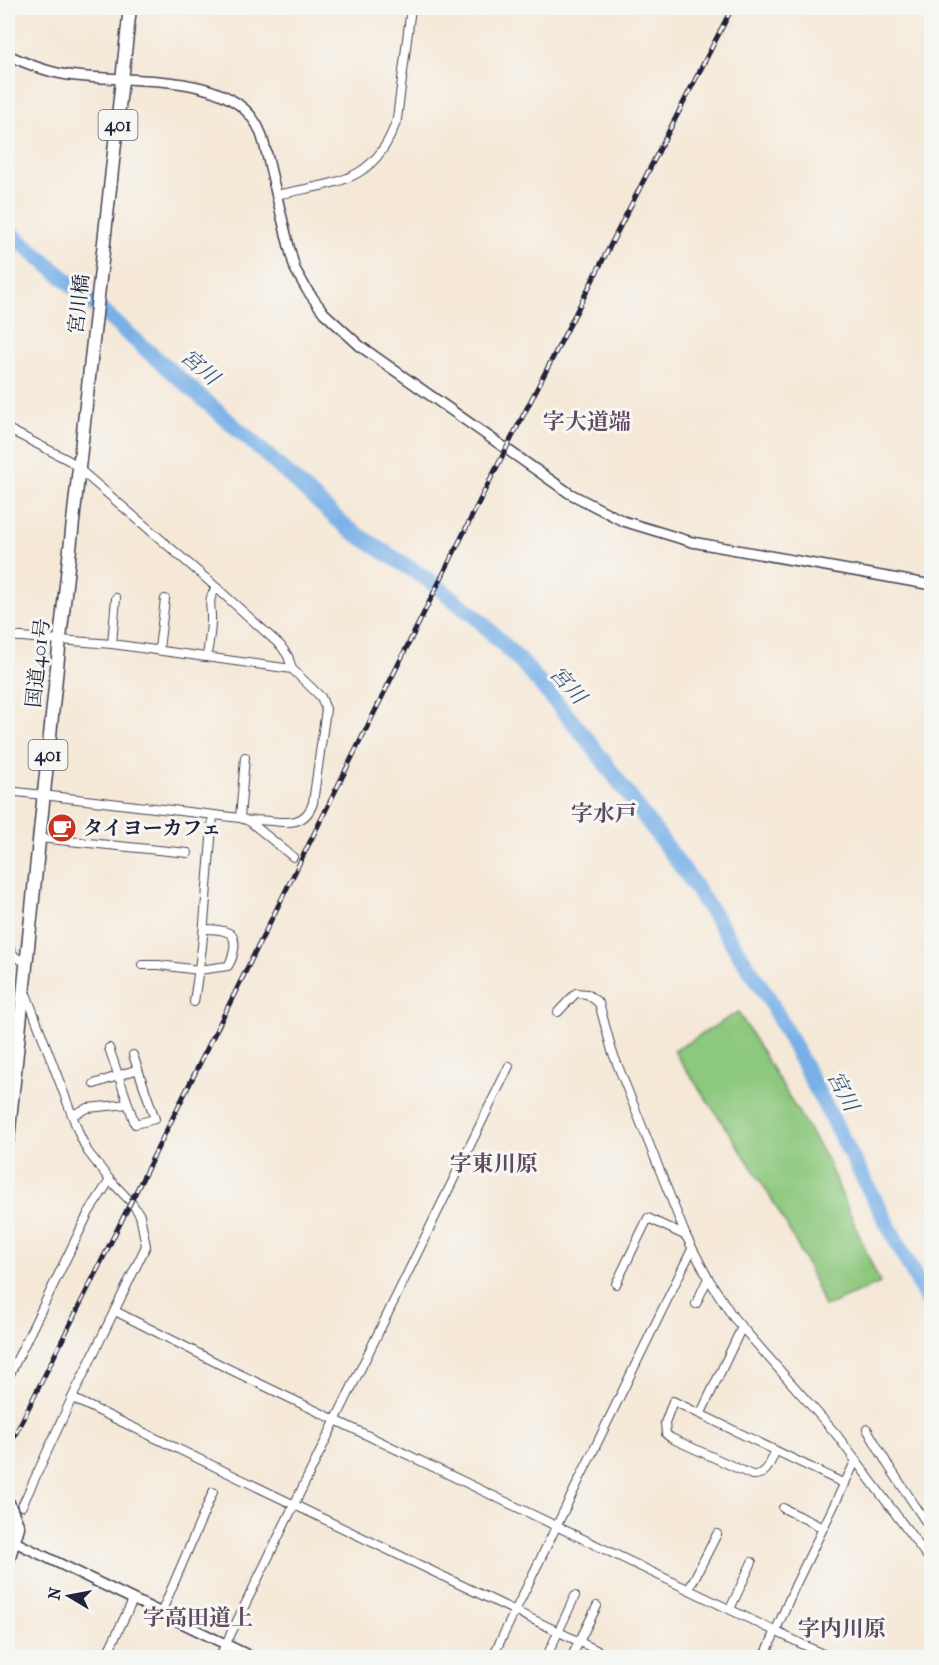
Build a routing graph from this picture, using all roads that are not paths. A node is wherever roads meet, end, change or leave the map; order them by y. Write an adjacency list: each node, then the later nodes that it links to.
1 (130, 8): 4 (highway, 401)
2 (411, 8): 5 (street)
3 (8, 55): 4 (street)
4 (122, 78): 5 (street); 6 (highway, 宮川橋 / 401)
5 (276, 195): 9 (street)
6 (91, 371): 8 (highway, 国道401号 / 401)
7 (8, 429): 8 (street)
8 (80, 469): 10 (street); 14 (highway, 国道401号 / 401)
9 (932, 585)
10 (217, 588): 17 (street); 18 (street)
11 (116, 598): 15 (street)
12 (165, 598): 16 (street)
13 (8, 636): 14 (street)
14 (60, 639): 15 (street); 21 (highway, 国道401号 / 401)
15 (112, 644): 16 (street)
16 (159, 649): 17 (street)
17 (207, 657): 18 (street)
18 (292, 669): 24 (street)
19 (245, 757): 23 (street)
20 (8, 791): 21 (street)
21 (44, 795): 22 (street); 25 (highway, 国道401号 / 401)
22 (213, 815): 23 (street); 28 (street)
23 (240, 818): 24 (street)
24 (249, 821): 27 (street)
25 (39, 838): 26 (street); 30 (highway, 国道401号 / 401)
26 (188, 853)
27 (293, 857)
28 (204, 929): 32 (street); 32 (street)
29 (8, 946): 30 (street)
30 (26, 962): 33 (highway, 国道401号 / 401)
31 (142, 965): 32 (street)
32 (199, 970): 34 (street)
33 (23, 993): 43 (street); 44 (highway, 国道401号 / 401)
34 (194, 1002)
35 (558, 1012): 46 (street)
36 (109, 1048): 40 (street)
37 (134, 1056): 39 (street)
38 (509, 1066): 56 (street)
39 (138, 1069): 40 (street); 42 (street)
40 (118, 1075): 41 (street); 42 (street)
41 (94, 1084)
42 (128, 1104): 43 (street)
43 (72, 1115): 45 (street)
44 (8, 1139)
45 (110, 1180): 51 (street); 53 (street)
46 (686, 1236): 47 (street); 49 (street)
47 (692, 1249): 48 (street); 66 (street)
48 (708, 1278): 50 (street); 52 (street)
49 (616, 1284)
50 (696, 1304)
51 (115, 1311): 54 (street); 56 (street)
52 (742, 1327): 55 (street); 59 (street)
53 (8, 1378)
54 (72, 1398): 63 (street); 64 (street)
55 (701, 1413): 58 (street); 58 (street)
56 (335, 1418): 63 (street); 66 (street)
57 (867, 1429): 68 (street)
58 (775, 1452): 60 (street)
59 (855, 1462): 60 (street); 73 (street)
60 (845, 1484): 67 (street)
61 (213, 1492): 80 (street)
62 (8, 1503): 70 (highway)
63 (293, 1503): 79 (street); 84 (street)
64 (22, 1506)
65 (783, 1508): 67 (street)
66 (557, 1526): 74 (street); 79 (street)
67 (823, 1528): 82 (street)
68 (932, 1531)
69 (717, 1534): 74 (street)
70 (15, 1542): 71 (highway); 76 (street)
71 (8, 1560)
72 (752, 1562): 78 (street)
73 (932, 1563)
74 (689, 1589): 78 (street)
75 (575, 1596): 81 (street)
76 (133, 1600): 80 (street); 85 (street)
77 (597, 1606): 83 (street)
78 (730, 1609): 82 (street)
79 (516, 1611): 81 (street); 88 (street)
80 (161, 1613): 84 (street)
81 (558, 1631): 83 (street); 89 (street)
82 (776, 1631): 92 (street); 93 (street)
83 (579, 1641): 90 (street); 91 (street)
84 (226, 1644): 86 (street); 87 (street)
85 (105, 1658)
86 (219, 1658)
87 (254, 1658)
88 (492, 1658)
89 (546, 1658)
90 (572, 1658)
91 (613, 1658)
92 (764, 1658)
93 (831, 1658)

